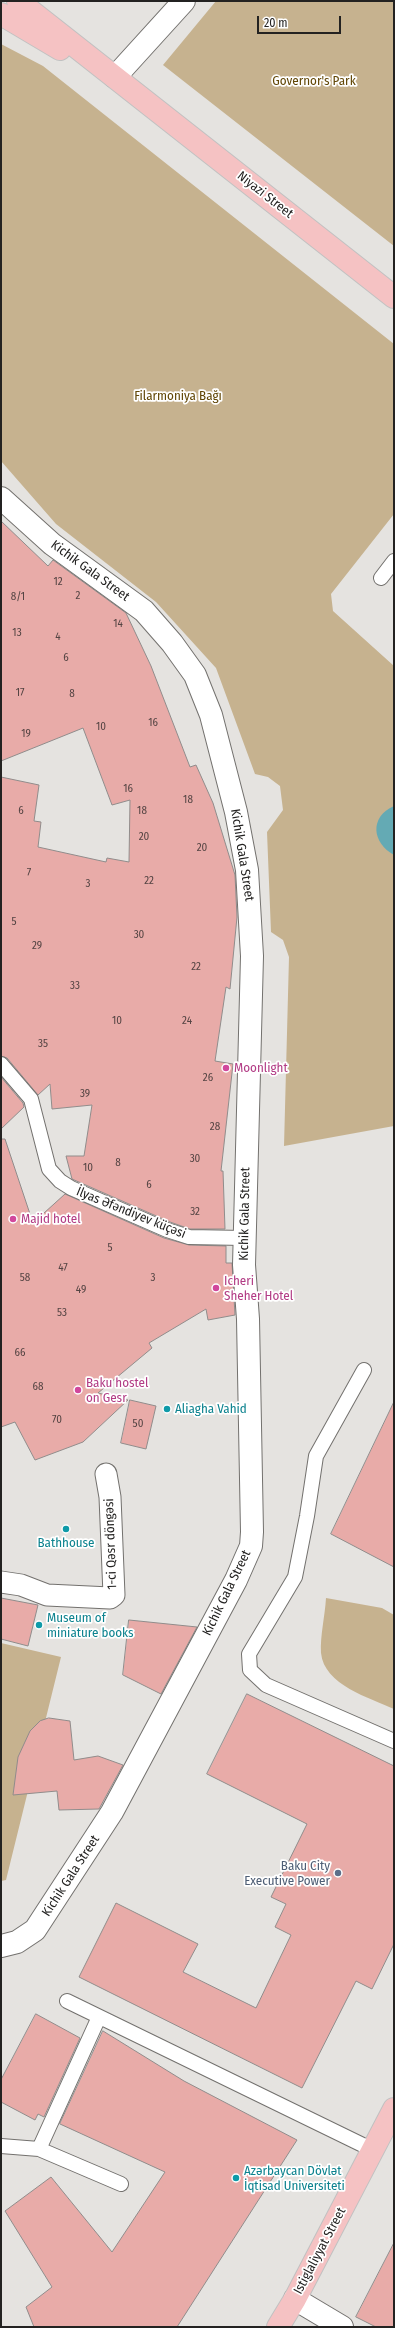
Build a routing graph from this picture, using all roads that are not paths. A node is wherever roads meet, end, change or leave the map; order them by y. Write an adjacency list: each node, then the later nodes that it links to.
1 (184, 1): 3 (street)
2 (7, 12): 3 (main road, Niyazi Street); 4 (main road, Niyazi Street)
3 (115, 77): 4 (main road, Niyazi Street)
4 (136, 94): 5 (main road, Niyazi Street)
5 (394, 297)
6 (1, 498): 10 (street, Kichik Gala Street)
7 (394, 561): 8 (lane)
8 (381, 578)
9 (1, 1064): 10 (lane, İlyas Əfəndiyev küçəsi)
10 (244, 1238): 15 (street, Kichik Gala Street)
11 (364, 1370): 14 (lane)
12 (106, 1474): 13 (street, 1-ci Qəsr döngəsi)
13 (1, 1582)
14 (394, 1741)
15 (1, 1946)
16 (67, 2001): 17 (lane)
17 (99, 2017): 20 (lane); 21 (lane)
18 (394, 2110): 21 (main road, Istiglaliyyat Street)
19 (1, 2146): 20 (lane)
20 (39, 2148): 22 (lane)
21 (373, 2150): 23 (main road, Istiglaliyyat Street)
22 (121, 2184)
23 (295, 2299): 24 (main road, Istiglaliyyat Street); 25 (street)
24 (278, 2327)
25 (342, 2327)

